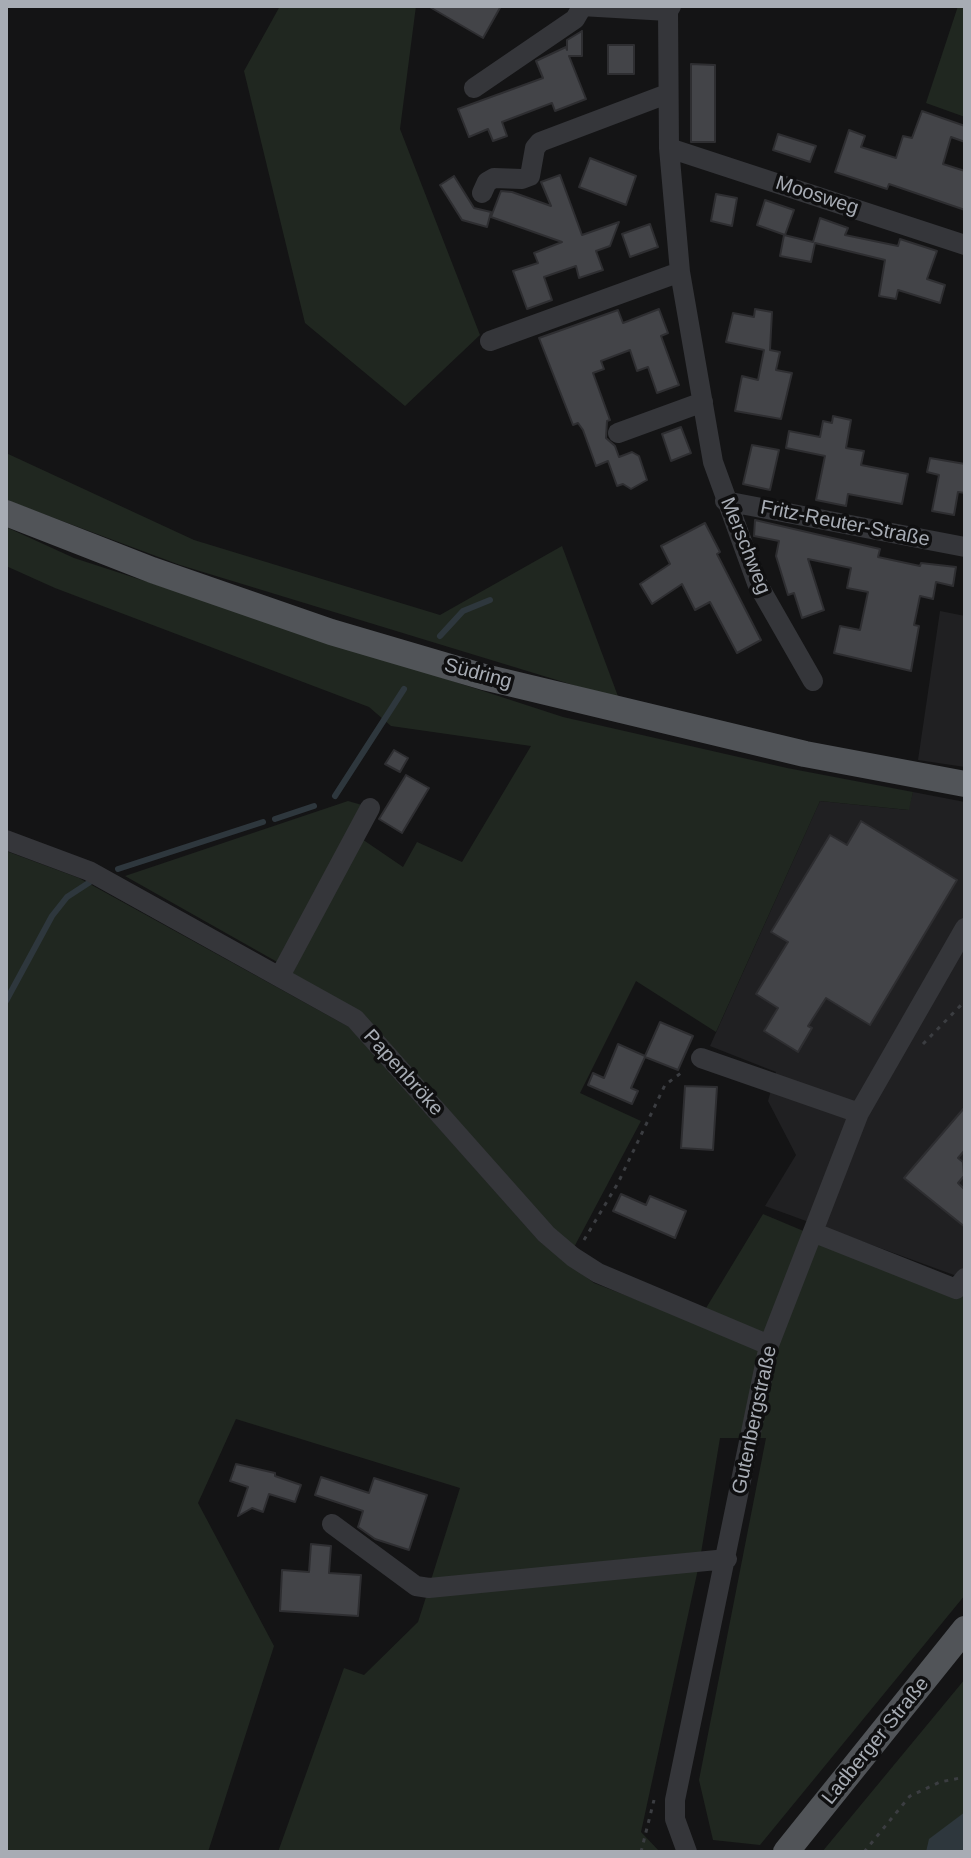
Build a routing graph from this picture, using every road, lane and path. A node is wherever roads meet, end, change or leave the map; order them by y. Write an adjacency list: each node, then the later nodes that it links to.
1 (582, 6): 2 (street, Merschweg); 3 (street)
2 (669, 9): 4 (street, Merschweg)
3 (474, 88)
4 (667, 94): 5 (street, Merschweg); 6 (street)
5 (669, 148): 7 (street, Moosweg); 8 (street, Merschweg)
6 (482, 193)
7 (965, 245)
8 (680, 272): 9 (street); 10 (street, Merschweg)
9 (490, 341)
10 (703, 402): 11 (street); 12 (street, Merschweg)
11 (618, 433)
12 (725, 501): 14 (street, Fritz-Reuter-Straße); 15 (street, Merschweg)
13 (6, 513): 16 (main road, Südring)
14 (965, 547)
15 (813, 681)
16 (965, 784)
17 (370, 808): 20 (street)
18 (6, 840): 20 (street, Papenbröke)
19 (965, 928): 22 (street, Gutenbergstraße)
20 (280, 976): 24 (street, Papenbröke)
21 (701, 1058): 22 (street); 24 (path)
22 (859, 1113): 23 (street, Gutenbergstraße)
23 (815, 1233): 25 (street); 26 (street, Gutenbergstraße)
24 (573, 1257): 26 (street, Papenbröke)
25 (965, 1278)
26 (769, 1345): 28 (street, Gutenbergstraße)
27 (332, 1524): 28 (street)
28 (727, 1559): 31 (street, Gutenbergstraße)
29 (965, 1629): 32 (main road, Ladberger Straße)
30 (965, 1777): 33 (path)
31 (687, 1852)
32 (786, 1852)
33 (864, 1852)

